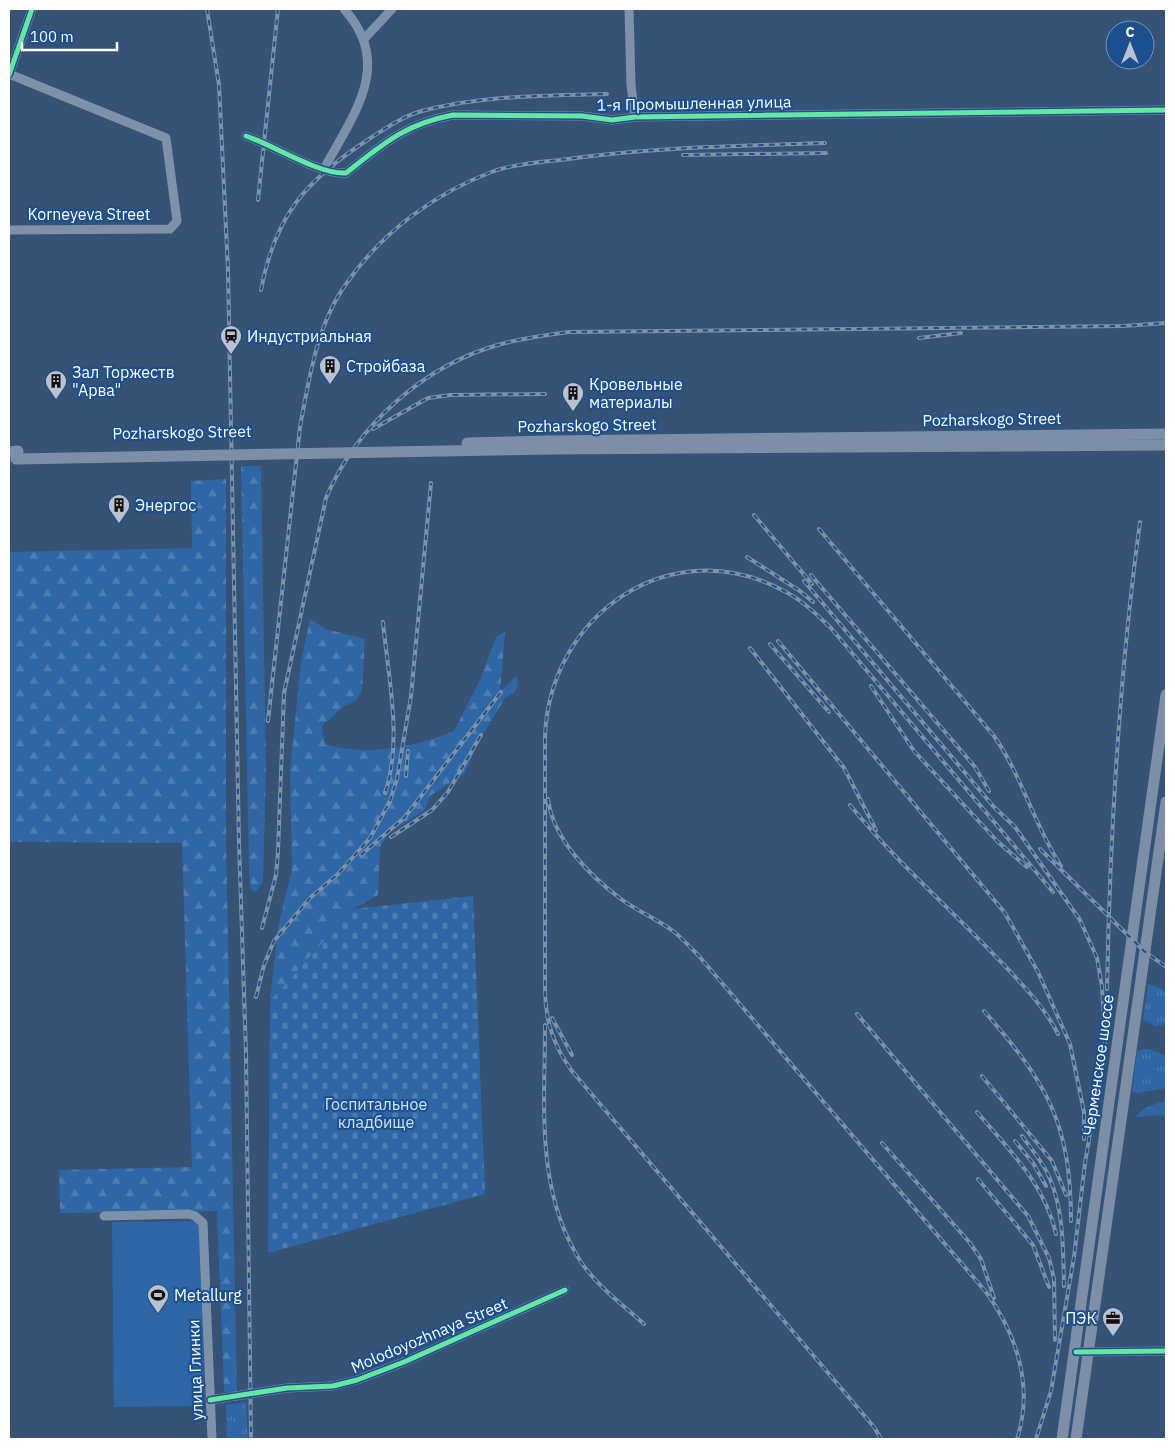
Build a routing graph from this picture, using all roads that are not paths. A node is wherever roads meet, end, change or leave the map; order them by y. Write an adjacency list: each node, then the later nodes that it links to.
1 (32, 9): 6 (street)
2 (344, 9): 5 (street)
3 (392, 9): 5 (street)
4 (629, 9): 8 (street)
5 (364, 39): 10 (street)
6 (9, 74): 11 (street, Korneyeva Street)
7 (1166, 110): 8 (street, 1-я Промышленная улица)
8 (635, 117): 10 (street, 1-я Промышленная улица)
9 (246, 136): 10 (street, 1-я Промышленная улица)
10 (324, 170)
11 (9, 230)
12 (1166, 434): 13 (main road, Pozharskogo Street)
13 (548, 445): 14 (main road, Pozharskogo Street); 15 (main road, Pozharskogo Street, bridge)
14 (1166, 445)
15 (13, 455)
16 (1166, 695): 21 (main road, Черменское шоссе)
17 (1166, 802): 22 (main road, Черменское шоссе)
18 (104, 1216): 23 (street, улица Глинки)
19 (565, 1290): 23 (street, Molodoyozhnaya Street)
20 (1166, 1351): 22 (street)
21 (1076, 1352): 22 (street); 25 (main road, Черменское шоссе)
22 (1089, 1352): 26 (main road, Черменское шоссе)
23 (210, 1400): 24 (street, улица Глинки)
24 (212, 1439)
25 (1062, 1439)
26 (1076, 1439)

